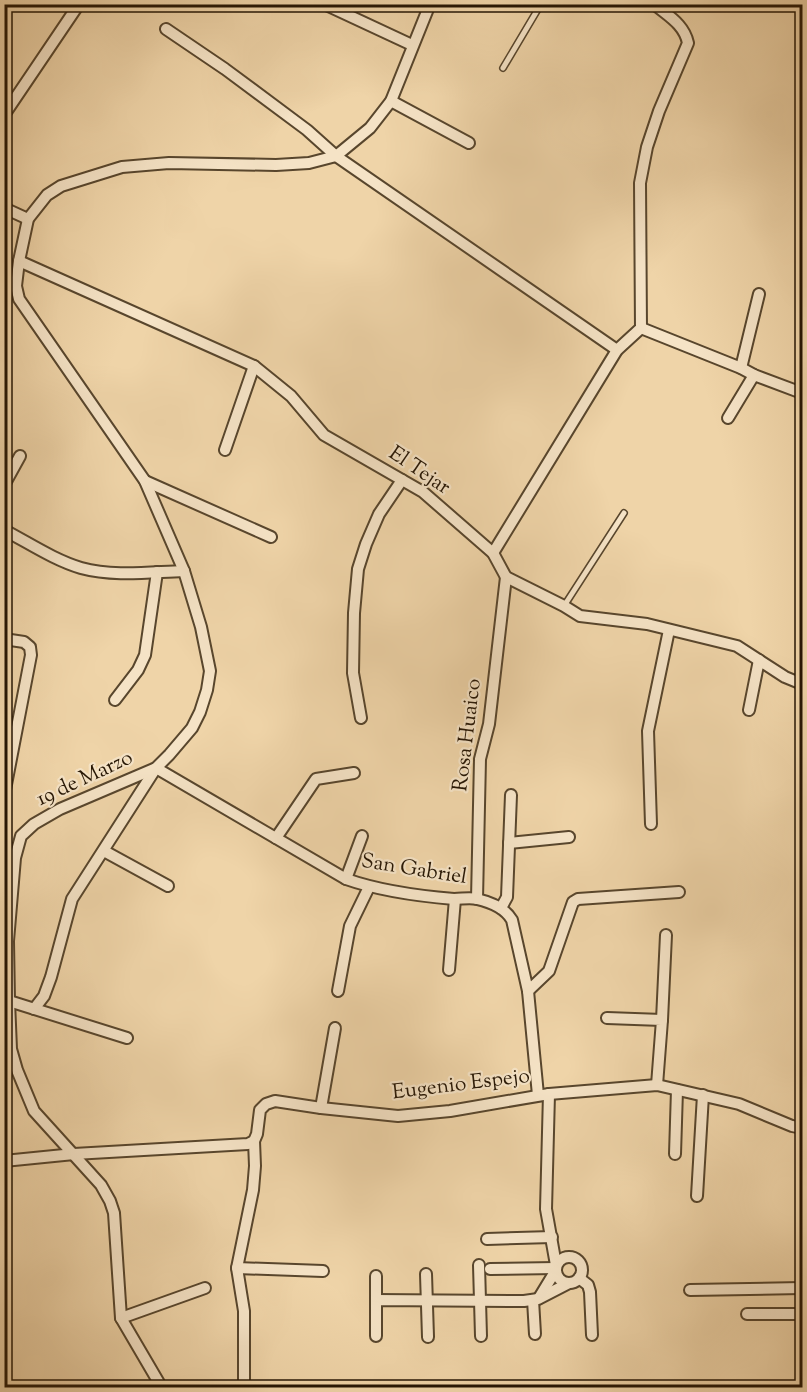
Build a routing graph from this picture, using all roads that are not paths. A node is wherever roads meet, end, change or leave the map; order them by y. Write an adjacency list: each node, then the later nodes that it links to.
1 (79, 4): 10 (street)
2 (324, 4): 7 (street)
3 (430, 4): 7 (street)
4 (541, 4): 8 (lane)
5 (654, 4): 16 (street)
6 (166, 29): 12 (street)
7 (408, 43): 9 (street)
8 (502, 68)
9 (391, 101): 11 (street); 12 (street)
10 (4, 115)
11 (469, 143)
12 (335, 154): 13 (street); 17 (street)
13 (17, 214): 14 (street, 19 de Marzo)
14 (19, 261): 18 (street, El Tejar); 26 (street, 19 de Marzo)
15 (759, 294): 19 (street)
16 (641, 328): 17 (street); 19 (street)
17 (617, 350): 31 (street)
18 (254, 366): 23 (street); 25 (street, El Tejar)
19 (741, 368): 20 (street)
20 (754, 375): 21 (street); 22 (street)
21 (802, 393)
22 (728, 418)
23 (225, 450)
24 (20, 456): 27 (street)
25 (402, 480): 31 (street, El Tejar); 42 (street)
26 (145, 481): 30 (street); 32 (street, 19 de Marzo)
27 (4, 485)
28 (624, 513): 35 (lane)
29 (4, 530): 33 (street)
30 (271, 537)
31 (493, 553): 34 (street, El Tejar)
32 (177, 571): 33 (street); 43 (street, 19 de Marzo)
33 (157, 572): 40 (street)
34 (506, 577): 35 (street); 59 (street, Rosa Huaico)
35 (564, 606): 36 (street)
36 (669, 630): 38 (street); 47 (street)
37 (4, 639): 45 (street)
38 (759, 660): 39 (street); 41 (street)
39 (802, 684)
40 (115, 700)
41 (749, 710)
42 (361, 718)
43 (156, 768): 50 (street, San Gabriel); 52 (street); 53 (street, 19 de Marzo)
44 (354, 773): 50 (street)
45 (4, 795)
46 (511, 795): 51 (street)
47 (651, 824)
48 (362, 836): 54 (street)
49 (569, 837): 51 (street)
50 (276, 838): 54 (street, San Gabriel)
51 (509, 843): 60 (street)
52 (104, 851): 55 (street); 66 (street)
53 (10, 854): 65 (street, 19 de Marzo)
54 (346, 879): 56 (street, San Gabriel)
55 (168, 886)
56 (369, 887): 58 (street, San Gabriel); 63 (street)
57 (679, 892): 64 (street)
58 (455, 899): 59 (street, San Gabriel); 62 (street)
59 (477, 899): 60 (street, San Gabriel)
60 (501, 908): 64 (street)
61 (666, 935): 68 (street)
62 (449, 970)
63 (338, 991)
64 (528, 991): 74 (street)
65 (9, 1001): 66 (street); 71 (street, 19 de Marzo)
66 (34, 1009): 70 (street)
67 (608, 1018): 68 (street)
68 (662, 1020): 72 (street)
69 (335, 1028): 76 (street)
70 (127, 1038)
71 (8, 1049): 79 (street, 19 de Marzo)
72 (657, 1085): 73 (street, Eugenio Espejo); 74 (street, Eugenio Espejo)
73 (677, 1090): 75 (street, Eugenio Espejo); 80 (street)
74 (544, 1094): 76 (street, Eugenio Espejo); 83 (street)
75 (703, 1095): 77 (street, Eugenio Espejo); 82 (street)
76 (321, 1108): 78 (street, Eugenio Espejo)
77 (802, 1128)
78 (254, 1141): 79 (street); 86 (street)
79 (74, 1154): 81 (street); 101 (street, 19 de Marzo)
80 (675, 1154)
81 (4, 1161)
82 (697, 1196)
83 (551, 1232): 84 (street); 85 (street); 87 (street)
84 (487, 1239)
85 (570, 1257): 87 (street); 91 (street)
86 (237, 1268): 88 (street); 108 (street)
87 (556, 1268): 91 (street); 95 (street); 98 (street)
88 (323, 1271)
89 (426, 1274): 97 (street)
90 (376, 1276): 96 (street)
91 (574, 1280): 95 (street); 103 (street)
92 (802, 1287): 94 (street)
93 (205, 1288): 101 (street)
94 (690, 1290)
95 (536, 1299): 98 (street); 102 (street)
96 (376, 1300): 97 (street); 104 (street)
97 (427, 1300): 98 (street); 106 (street)
98 (480, 1300): 105 (street)
99 (747, 1314): 100 (street)
100 (802, 1314)
101 (121, 1318): 107 (street, 19 de Marzo)
102 (535, 1334)
103 (592, 1335)
104 (375, 1336)
105 (481, 1336)
106 (428, 1337)
107 (162, 1388)
108 (243, 1388)

